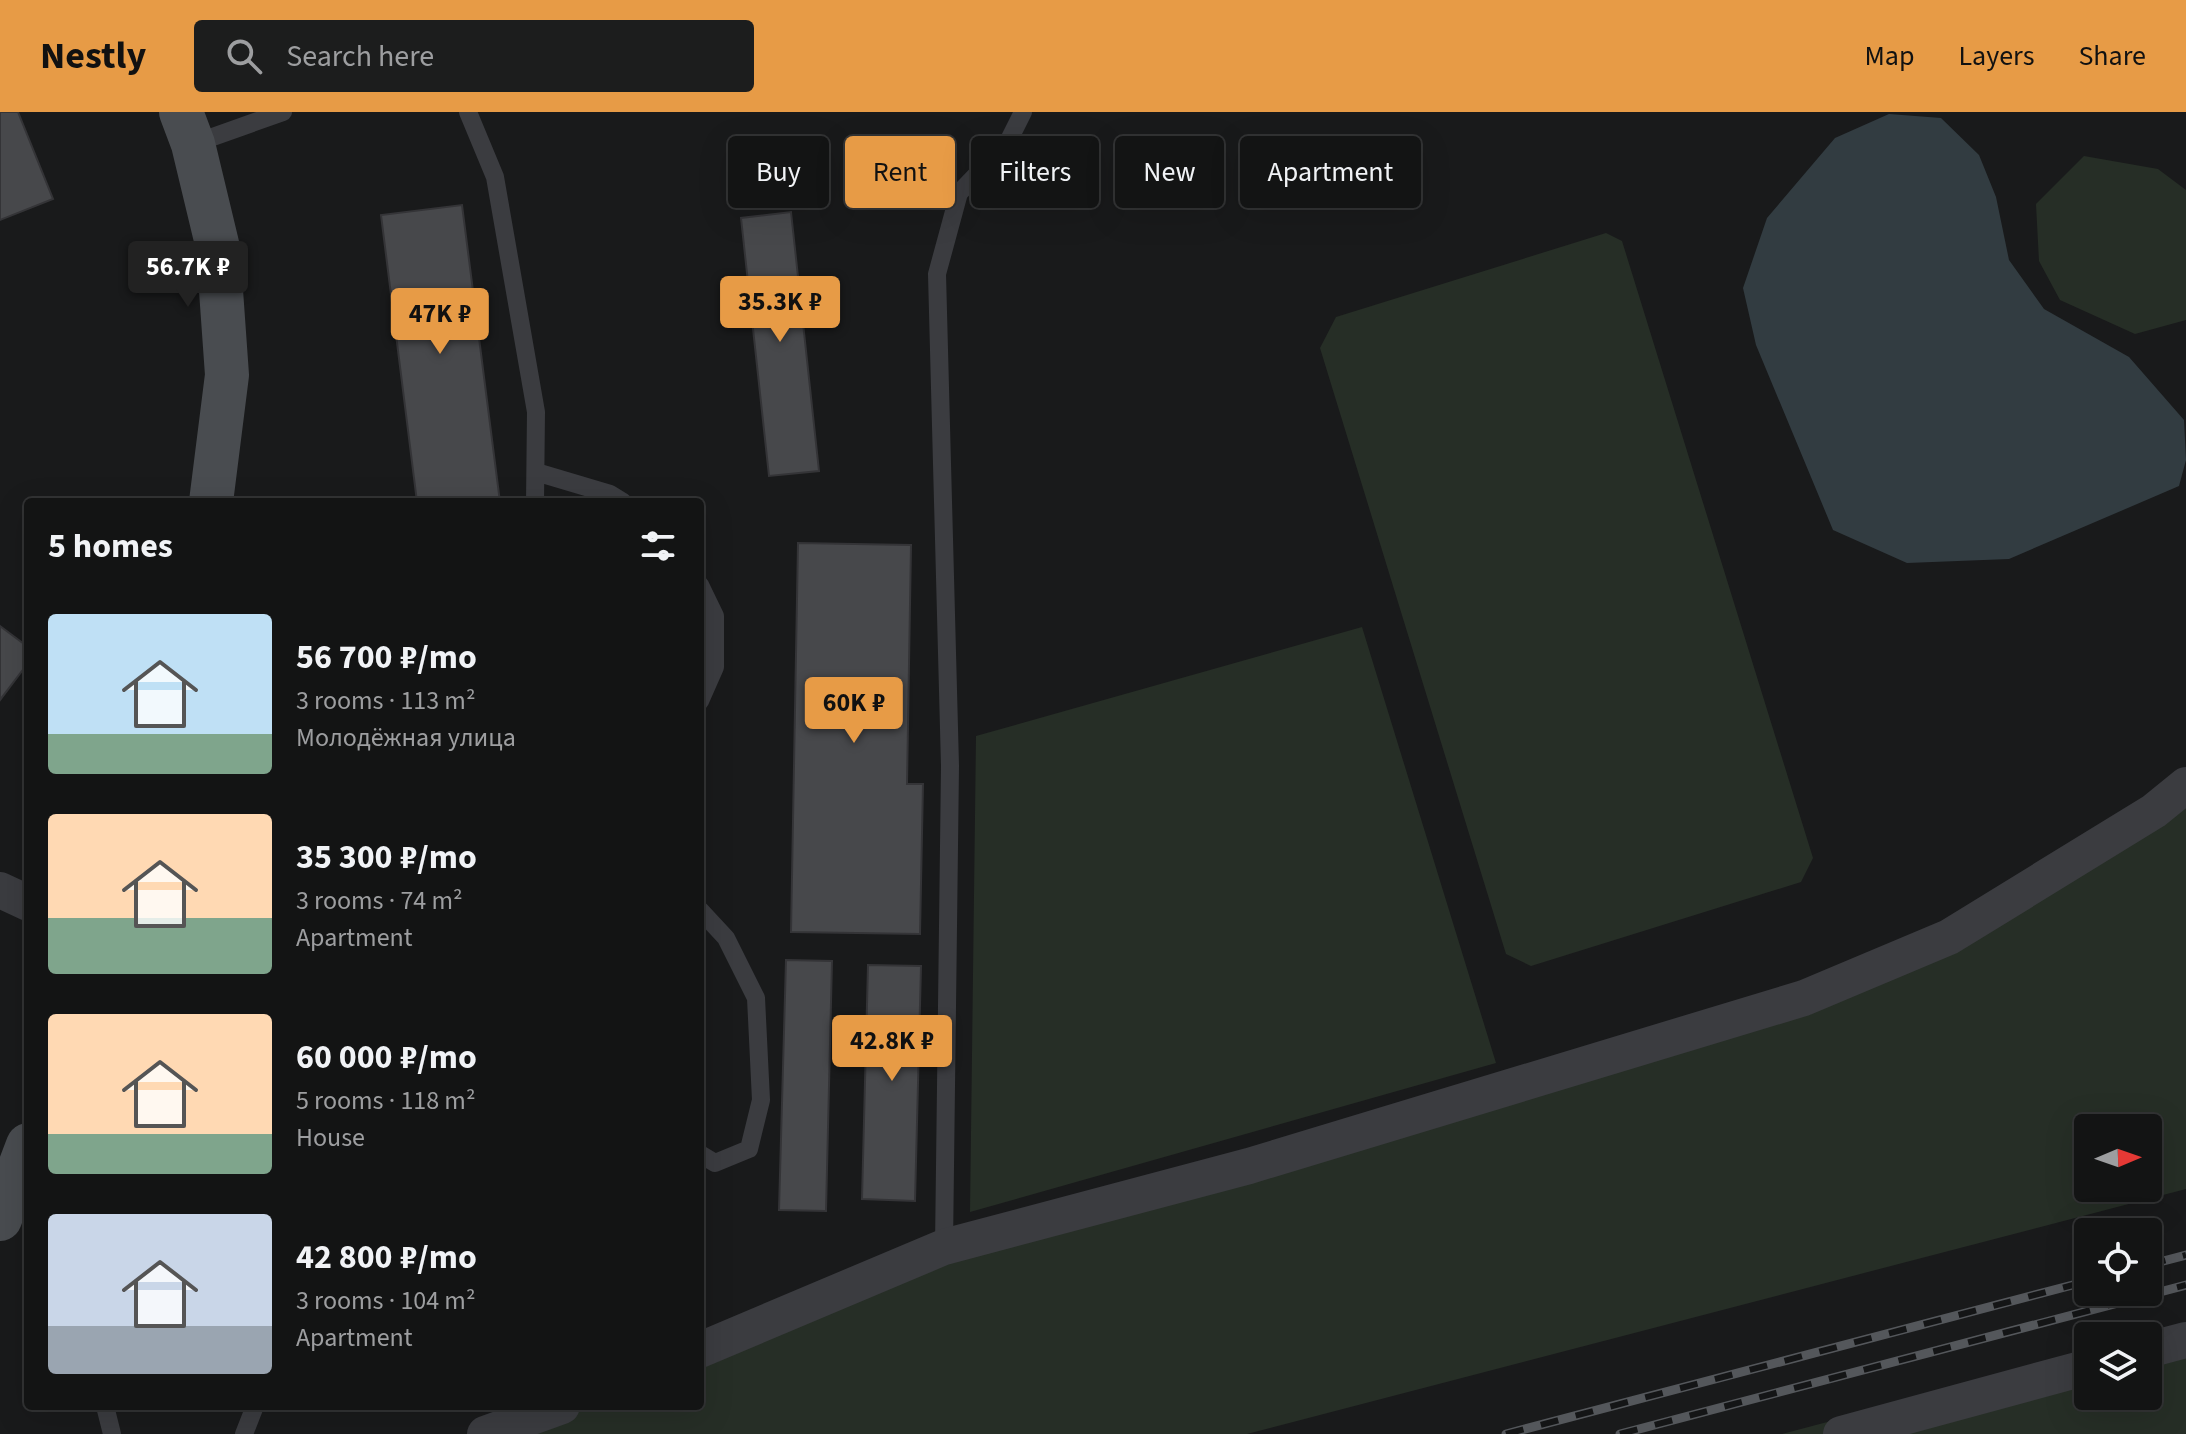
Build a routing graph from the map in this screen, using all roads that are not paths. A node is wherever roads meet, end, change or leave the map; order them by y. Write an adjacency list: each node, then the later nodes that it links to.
1 (283, 112): 4 (lane)
2 (468, 112): 5 (lane)
3 (1023, 112): 18 (lane)
4 (187, 128): 6 (street)
5 (536, 472): 7 (lane); 8 (lane)
6 (212, 498)
7 (535, 498)
8 (616, 498)
9 (704, 593): 10 (lane)
10 (704, 692)
11 (2186, 785): 18 (street)
12 (0, 890): 13 (street)
13 (24, 901)
14 (704, 914): 16 (lane)
15 (24, 1156): 17 (street)
16 (704, 1156)
17 (0, 1219)
18 (944, 1247): 21 (street)
19 (2186, 1340): 20 (street)
20 (2162, 1346)
21 (704, 1348)
22 (2074, 1371): 29 (street)
23 (106, 1410): 26 (lane)
24 (253, 1410): 27 (lane)
25 (551, 1410): 28 (street)
26 (112, 1434)
27 (244, 1434)
28 (485, 1434)
29 (1841, 1434)

